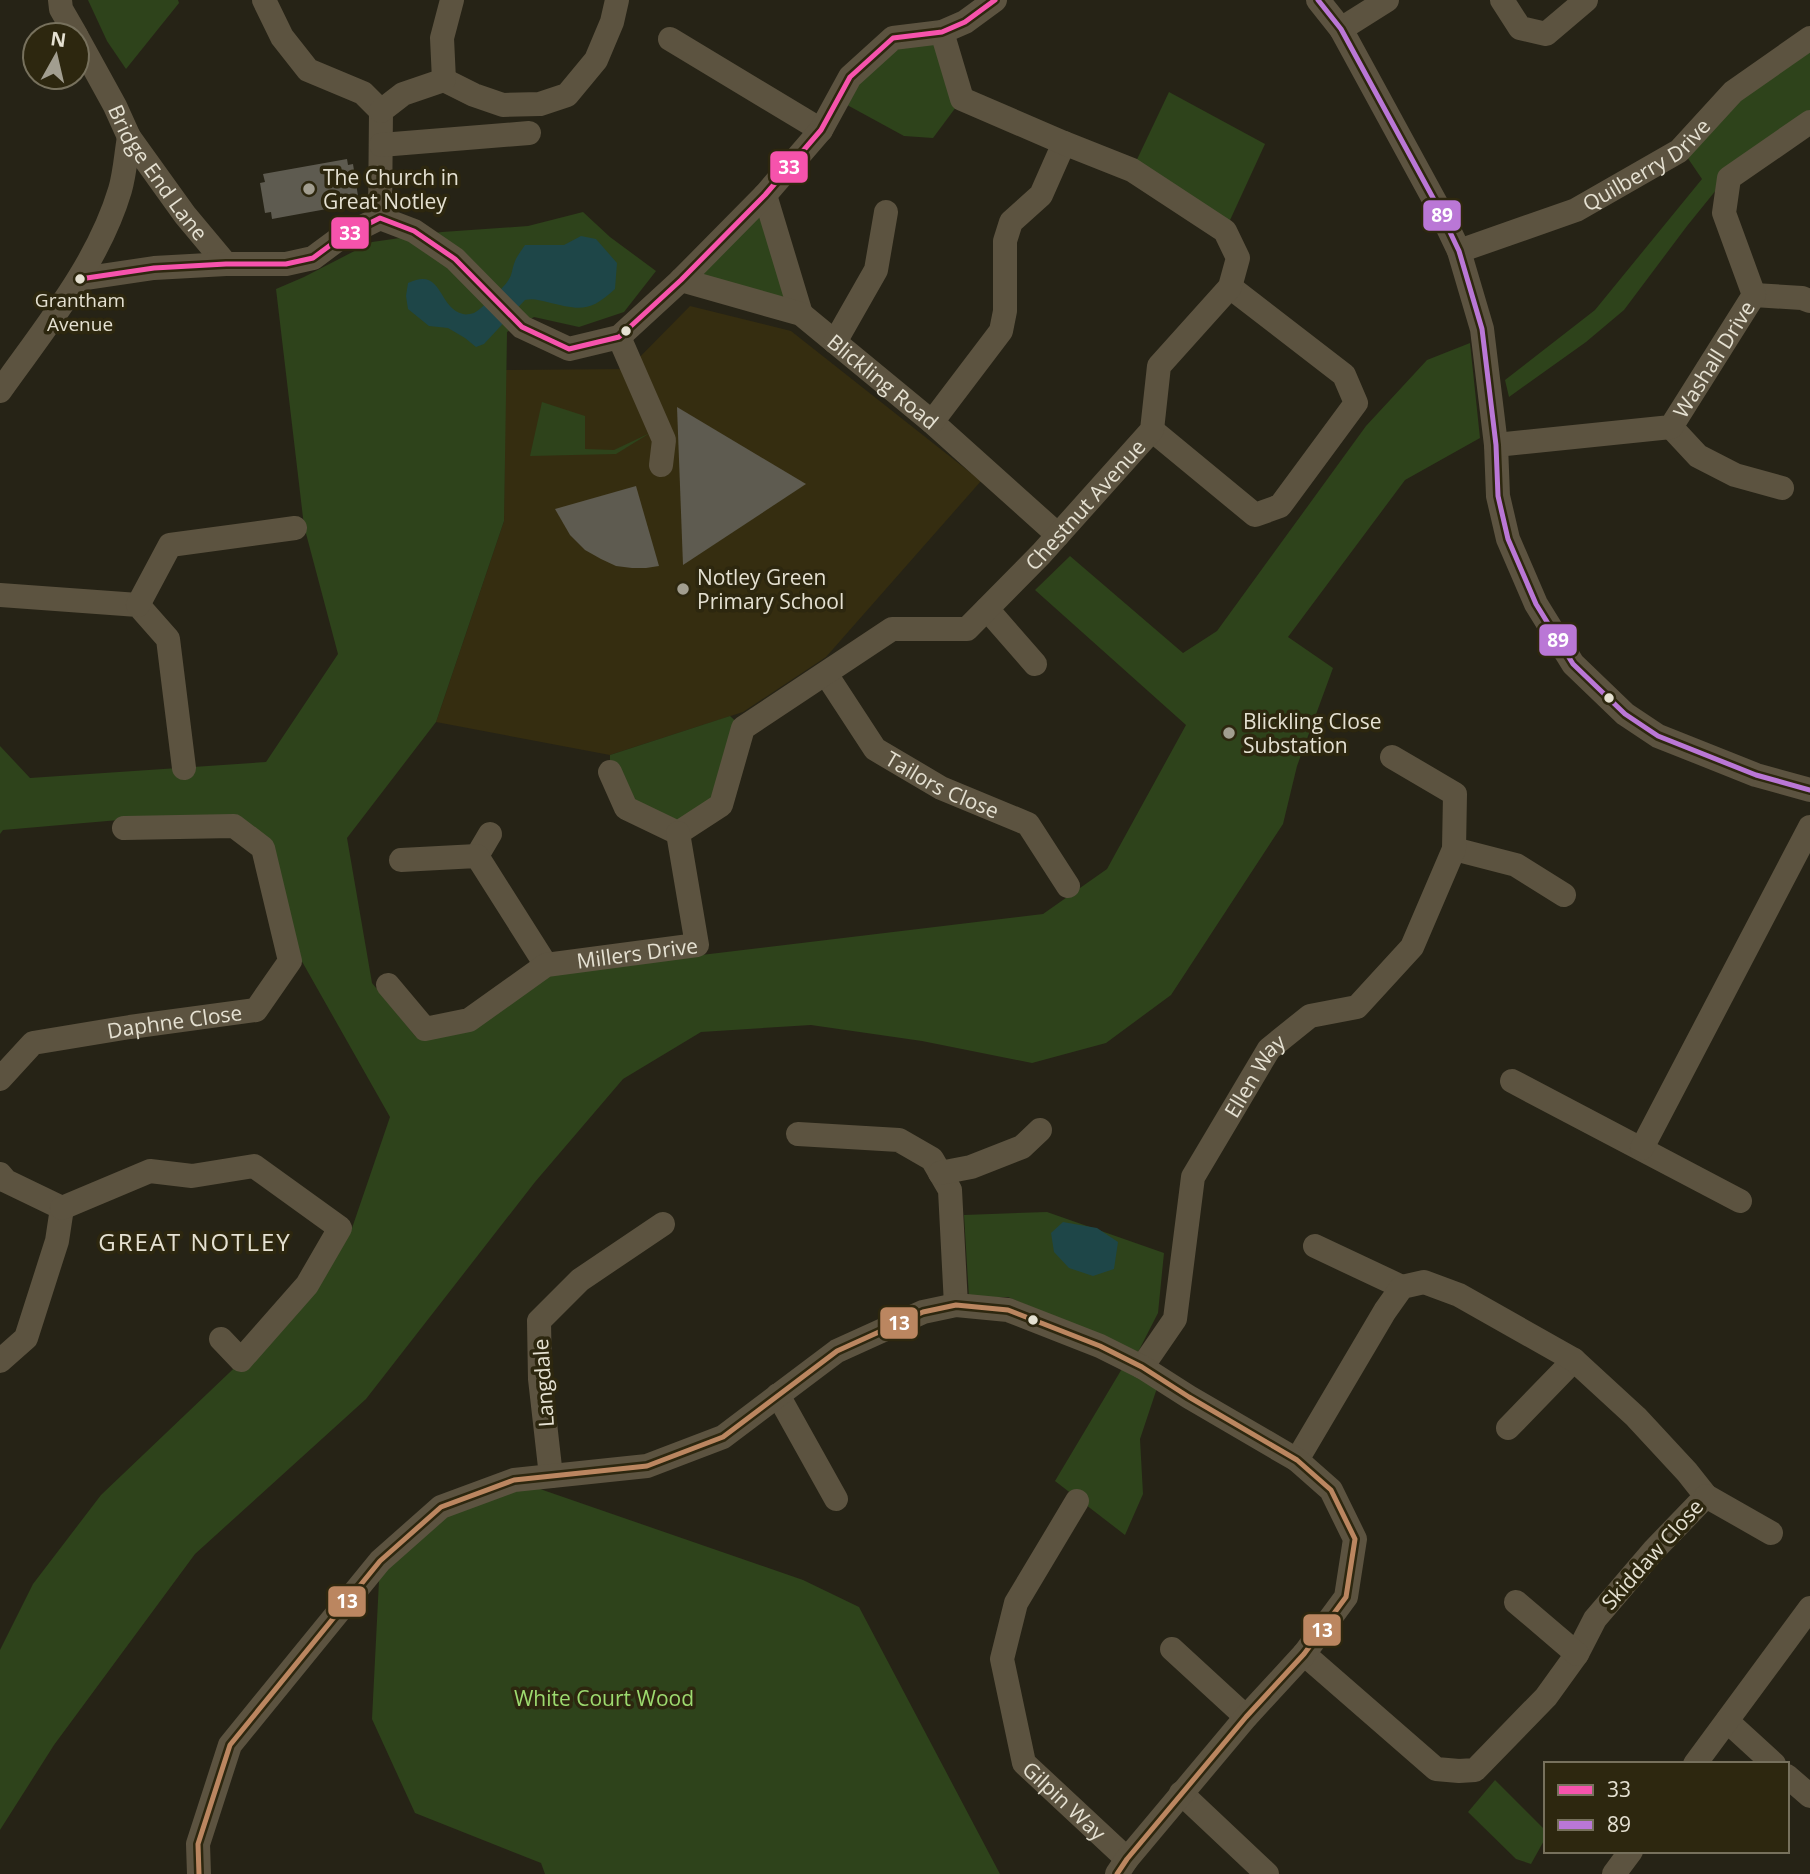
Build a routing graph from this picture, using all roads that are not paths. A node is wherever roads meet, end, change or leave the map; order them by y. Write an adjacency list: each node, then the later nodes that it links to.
1 (264, 0): 17 (street)
2 (452, 0): 16 (street)
3 (617, 0): 16 (street)
4 (995, 0): 12 (street)
5 (1318, 0): 11 (street)
6 (1387, 0): 11 (street)
7 (1502, 0): 8 (street)
8 (1586, 0)
9 (56, 3): 10 (street, Bridge End Lane)
10 (67, 21)
11 (1341, 29): 27 (street)
12 (942, 32): 19 (street); 22 (street)
13 (1810, 38): 27 (street, Quilberry Drive)
14 (660, 40): 19 (street)
15 (91, 63): 21 (street, Bridge End Lane)
16 (444, 80): 17 (street)
17 (382, 111): 23 (street)
18 (1810, 122): 32 (street, Washall Drive)
19 (821, 130): 24 (street)
20 (529, 133): 23 (street)
21 (129, 137): 28 (street, Bridge End Lane); 29 (street)
22 (1064, 144): 31 (street); 38 (street)
23 (381, 145): 26 (street)
24 (765, 195): 30 (street); 34 (street)
25 (886, 212): 36 (street)
26 (380, 218): 28 (street, Bridge End Lane); 35 (street)
27 (1459, 251): 41 (street)
28 (226, 264): 29 (street, Bridge End Lane)
29 (80, 279): 37 (street)
30 (681, 280): 34 (street, Blickling Road); 35 (street)
31 (1230, 287): 40 (street, Chestnut Avenue); 40 (street)
32 (1754, 295): 33 (street); 39 (street, Washall Drive)
33 (1810, 301)
34 (800, 314): 36 (street, Blickling Road)
35 (619, 337): 42 (street)
36 (835, 342): 38 (street, Blickling Road)
37 (0, 391)
38 (932, 422): 45 (street, Blickling Road)
39 (1671, 427): 41 (street, Washall Drive); 43 (street)
40 (1152, 430): 45 (street, Chestnut Avenue)
41 (1496, 445): 54 (street)
42 (661, 465)
43 (1782, 488)
44 (295, 528): 47 (street)
45 (1058, 535): 48 (street, Chestnut Avenue)
46 (0, 595): 47 (street)
47 (138, 605): 52 (street)
48 (987, 609): 49 (street); 50 (street, Chestnut Avenue)
49 (1035, 664)
50 (826, 674): 57 (street, Chestnut Avenue); 62 (street, Tailors Close)
51 (1392, 757): 59 (street, Ellen Way)
52 (184, 768)
53 (610, 772): 57 (street)
54 (1810, 790)
55 (1810, 827): 70 (street)
56 (124, 828): 66 (street, Daphne Close)
57 (678, 833): 64 (street, Millers Drive)
58 (490, 834): 60 (street)
59 (1454, 849): 63 (street); 82 (street, Ellen Way)
60 (477, 856): 61 (street); 64 (street, Millers Drive)
61 (401, 860)
62 (1068, 887)
63 (1564, 895)
64 (546, 965): 65 (street, Millers Drive)
65 (388, 985)
66 (0, 1079)
67 (1512, 1081): 70 (street)
68 (1040, 1130): 71 (street)
69 (798, 1134): 71 (street)
70 (1642, 1148): 73 (street)
71 (940, 1173): 78 (street)
72 (0, 1174): 74 (street)
73 (1740, 1201)
74 (62, 1208): 79 (street); 81 (street)
75 (663, 1224): 86 (street, Langdale)
76 (1315, 1245): 77 (street)
77 (1402, 1287): 80 (street, Skiddaw Close); 85 (street)
78 (956, 1305): 82 (street); 83 (street)
79 (221, 1339)
80 (1574, 1360): 84 (street); 87 (street, Skiddaw Close)
81 (0, 1361)
82 (1142, 1367): 85 (street)
83 (778, 1395): 86 (street); 88 (street)
84 (1508, 1428)
85 (1297, 1460): 94 (street)
86 (551, 1476): 105 (street)
87 (1706, 1496): 90 (street); 95 (street, Skiddaw Close)
88 (836, 1499)
89 (1077, 1501): 104 (street, Gilpin Way)
90 (1771, 1533)
91 (1516, 1602): 95 (street)
92 (1810, 1608): 97 (street)
93 (1172, 1649): 96 (street)
94 (1304, 1654): 95 (street, Skiddaw Close); 96 (street)
95 (1577, 1654)
96 (1246, 1717): 101 (street)
97 (1727, 1721): 98 (street); 99 (street)
98 (1696, 1762)
99 (1772, 1762)
100 (1789, 1778): 102 (street)
101 (1181, 1793): 104 (street); 106 (street)
102 (1810, 1796)
103 (1630, 1853): 107 (street)
104 (1122, 1866)
105 (199, 1874)
106 (1267, 1874)
107 (1614, 1874)

